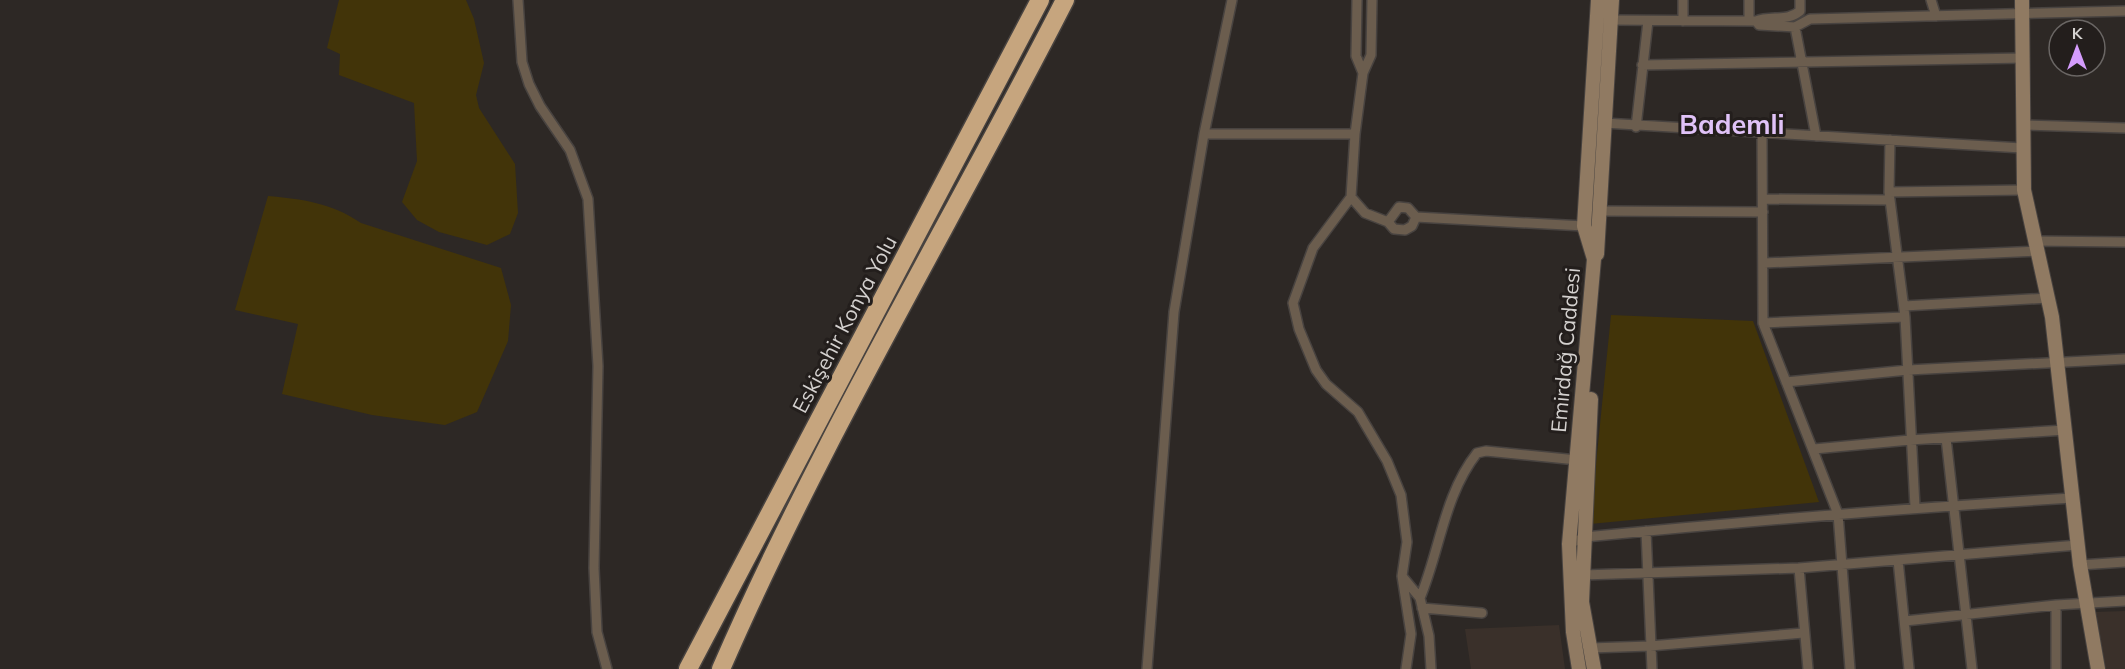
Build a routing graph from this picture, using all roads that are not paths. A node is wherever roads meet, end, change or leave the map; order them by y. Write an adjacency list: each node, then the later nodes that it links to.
1 (518, 0): 88 (street)
2 (1040, 0): 89 (highway, Eskişehir Konya Yolu)
3 (1065, 0): 90 (highway)
4 (1232, 0): 30 (street)
5 (1358, 0): 24 (street)
6 (1372, 0): 24 (street)
7 (1598, 0): 16 (main road, Emirdağ Caddesi)
8 (1612, 0): 16 (main road, Emirdağ Caddesi)
9 (1683, 0): 19 (street)
10 (1749, 0): 17 (street)
11 (1800, 0): 17 (street)
12 (1931, 0): 15 (street)
13 (2022, 7): 14 (street); 15 (street); 21 (main road)
14 (2125, 11)
15 (1936, 16): 20 (street)
16 (1604, 20): 18 (street); 25 (main road, Emirdağ Caddesi); 43 (main road, Emirdağ Caddesi)
17 (1753, 20): 19 (street); 20 (street)
18 (1648, 21): 19 (street); 23 (street)
19 (1683, 21)
20 (1795, 27): 22 (street)
21 (2024, 58): 22 (street); 26 (main road)
22 (1802, 63): 23 (street); 32 (street)
23 (1642, 65): 27 (street)
24 (1363, 73): 31 (street)
25 (1604, 123): 27 (street); 39 (main road, Emirdağ Caddesi)
26 (2024, 125): 28 (street); 34 (main road)
27 (1636, 127): 29 (street)
28 (2125, 128)
29 (1762, 133): 32 (street); 38 (street)
30 (1204, 134): 31 (street); 91 (street)
31 (1355, 134): 37 (street)
32 (1816, 136): 33 (street)
33 (1890, 140): 34 (street); 36 (street)
34 (2022, 148): 35 (main road)
35 (2024, 190): 36 (street); 45 (main road)
36 (1890, 196): 38 (street); 46 (street)
37 (1351, 197): 42 (street); 77 (street)
38 (1764, 199): 40 (street)
39 (1599, 211): 40 (street); 66 (main road, Emirdağ Caddesi)
40 (1763, 212): 47 (street)
41 (1416, 217): 42 (street); 42 (street); 43 (street)
42 (1388, 222)
43 (1584, 226): 60 (main road, Emirdağ Caddesi)
44 (2125, 242): 45 (street)
45 (2037, 246): 46 (street); 48 (main road)
46 (1897, 257): 47 (street); 49 (street)
47 (1764, 263): 51 (street)
48 (2049, 298): 49 (street); 53 (main road)
49 (1904, 306): 50 (street)
50 (1905, 317): 51 (street); 54 (street)
51 (1763, 323): 55 (street)
52 (2125, 359): 53 (street)
53 (2058, 363): 54 (street); 56 (main road)
54 (1908, 370): 55 (street); 58 (street)
55 (1786, 382): 59 (street)
56 (2065, 430): 57 (street); 61 (main road)
57 (1946, 438): 58 (street); 62 (street)
58 (1910, 440): 59 (street); 63 (street)
59 (1814, 449): 64 (street)
60 (1576, 460): 67 (main road, Emirdağ Caddesi); 79 (street)
61 (2072, 498): 62 (street); 68 (main road)
62 (1953, 504): 63 (street); 69 (street)
63 (1915, 507): 64 (street)
64 (1838, 514): 65 (street); 72 (street)
65 (1646, 531): 66 (street); 75 (street)
66 (1585, 537): 67 (street); 76 (main road, Emirdağ Caddesi)
67 (1569, 544): 94 (main road, Emirdağ Caddesi)
68 (2078, 545): 69 (street); 73 (main road)
69 (1959, 556): 70 (street); 83 (street)
70 (1898, 560): 72 (street); 84 (street)
71 (2125, 562): 73 (street)
72 (1844, 564): 74 (street); 98 (street)
73 (2080, 565): 80 (main road)
74 (1799, 568): 75 (street); 85 (street)
75 (1649, 573): 76 (street); 86 (street)
76 (1583, 574): 87 (main road, Emirdağ Caddesi)
77 (1402, 576): 79 (street); 92 (street)
78 (2125, 601): 80 (street)
79 (1421, 603): 82 (street); 93 (street)
80 (2086, 604): 81 (street); 102 (main road)
81 (2056, 605): 83 (street); 101 (street)
82 (1482, 613)
83 (1966, 615): 84 (street); 100 (street)
84 (1905, 621): 99 (street)
85 (1803, 633): 86 (street); 97 (street)
86 (1650, 646): 87 (street); 96 (street)
87 (1590, 648): 95 (main road, Emirdağ Caddesi)
88 (607, 669)
89 (688, 669)
90 (722, 669)
91 (1147, 669)
92 (1406, 669)
93 (1431, 669)
94 (1579, 669)
95 (1594, 669)
96 (1652, 669)
97 (1808, 669)
98 (1850, 669)
99 (1909, 669)
100 (1972, 669)
101 (2056, 669)
102 (2098, 669)

